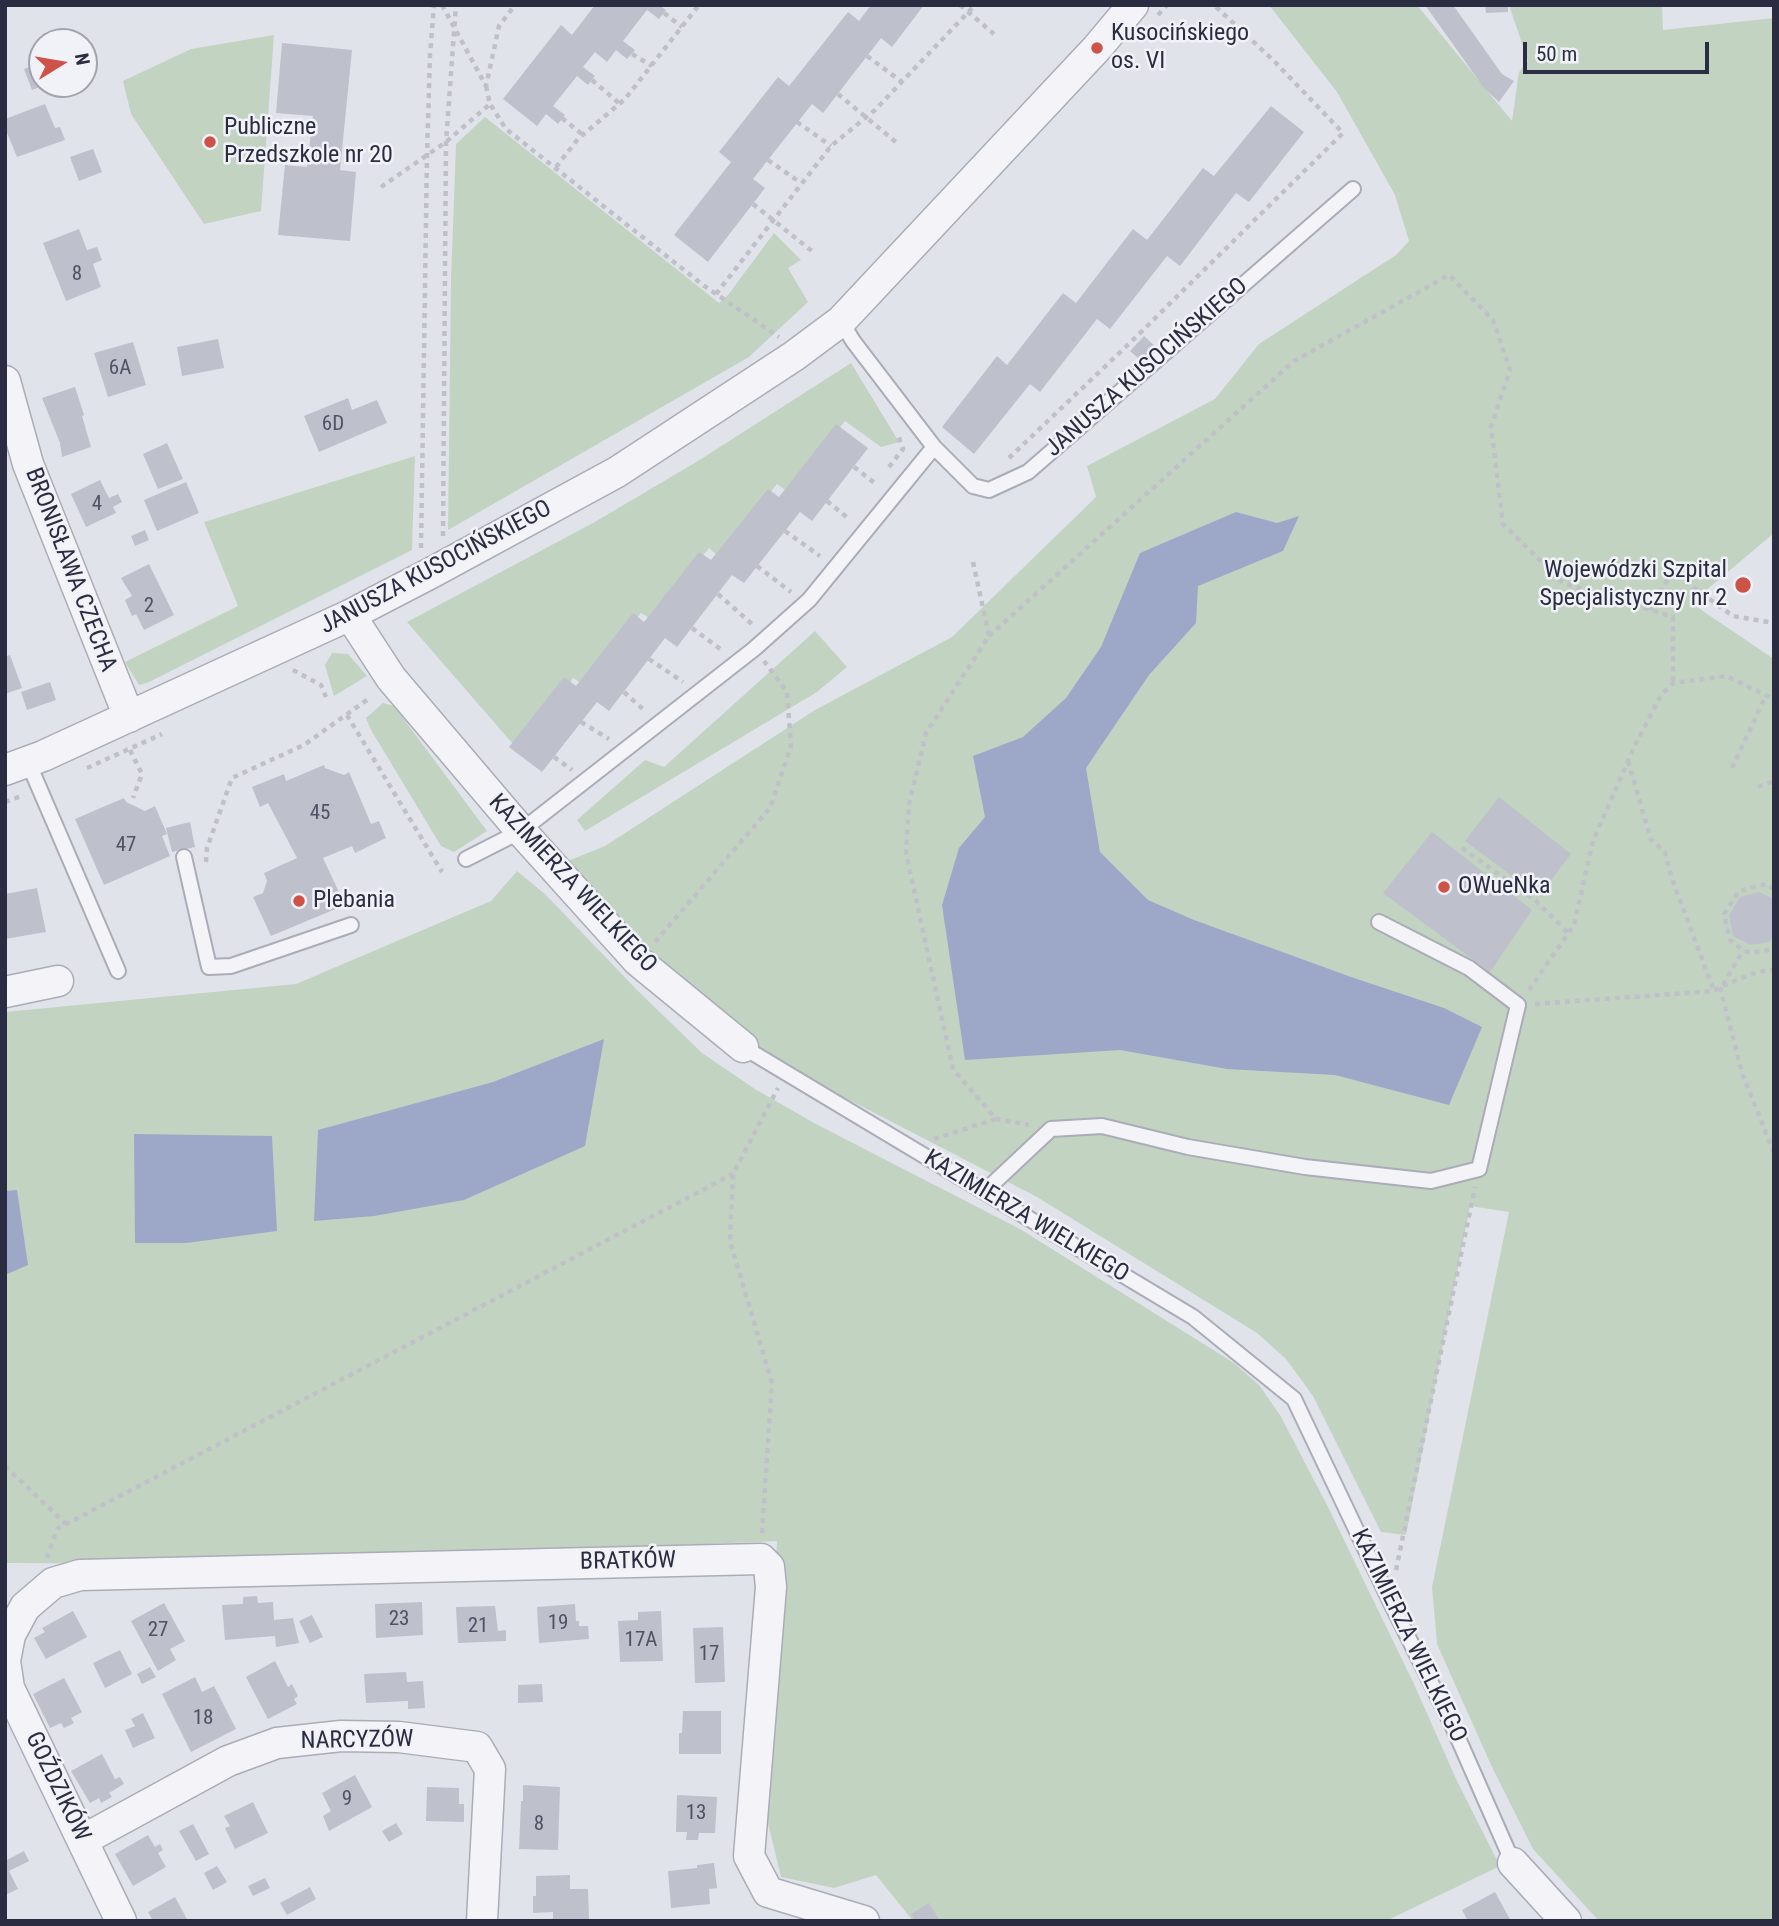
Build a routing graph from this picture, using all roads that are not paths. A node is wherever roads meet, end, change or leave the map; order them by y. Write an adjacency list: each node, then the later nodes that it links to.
1 (1133, 5): 3 (street, JANUSZA KUSOCIŃSKIEGO)
2 (1353, 189): 5 (lane, JANUSZA KUSOCIŃSKIEGO)
3 (841, 321): 5 (lane, JANUSZA KUSOCIŃSKIEGO); 6 (street, JANUSZA KUSOCIŃSKIEGO)
4 (5, 381): 7 (street, BRONISŁAWA CZECHA)
5 (934, 447): 9 (lane)
6 (350, 615): 7 (street, JANUSZA KUSOCIŃSKIEGO); 9 (street, KAZIMIERZA WIELKIEGO)
7 (129, 717): 8 (street, JANUSZA KUSOCIŃSKIEGO)
8 (17, 766): 14 (lane)
9 (521, 831): 11 (lane); 17 (street, KAZIMIERZA WIELKIEGO)
10 (184, 857): 13 (lane)
11 (466, 859)
12 (1380, 922): 18 (lane)
13 (351, 925)
14 (118, 971)
15 (58, 981): 16 (street)
16 (5, 992)
17 (743, 1047): 18 (lane, KAZIMIERZA WIELKIEGO)
18 (984, 1192): 21 (lane, KAZIMIERZA WIELKIEGO)
19 (50, 1572): 20 (street, GOŹDZIKÓW); 24 (street, BRATKÓW)
20 (83, 1840): 22 (street, GOŹDZIKÓW); 23 (street, NARCYZÓW)
21 (1513, 1863): 25 (street, KAZIMIERZA WIELKIEGO)
22 (121, 1921)
23 (482, 1921)
24 (864, 1921)
25 (1566, 1921)

